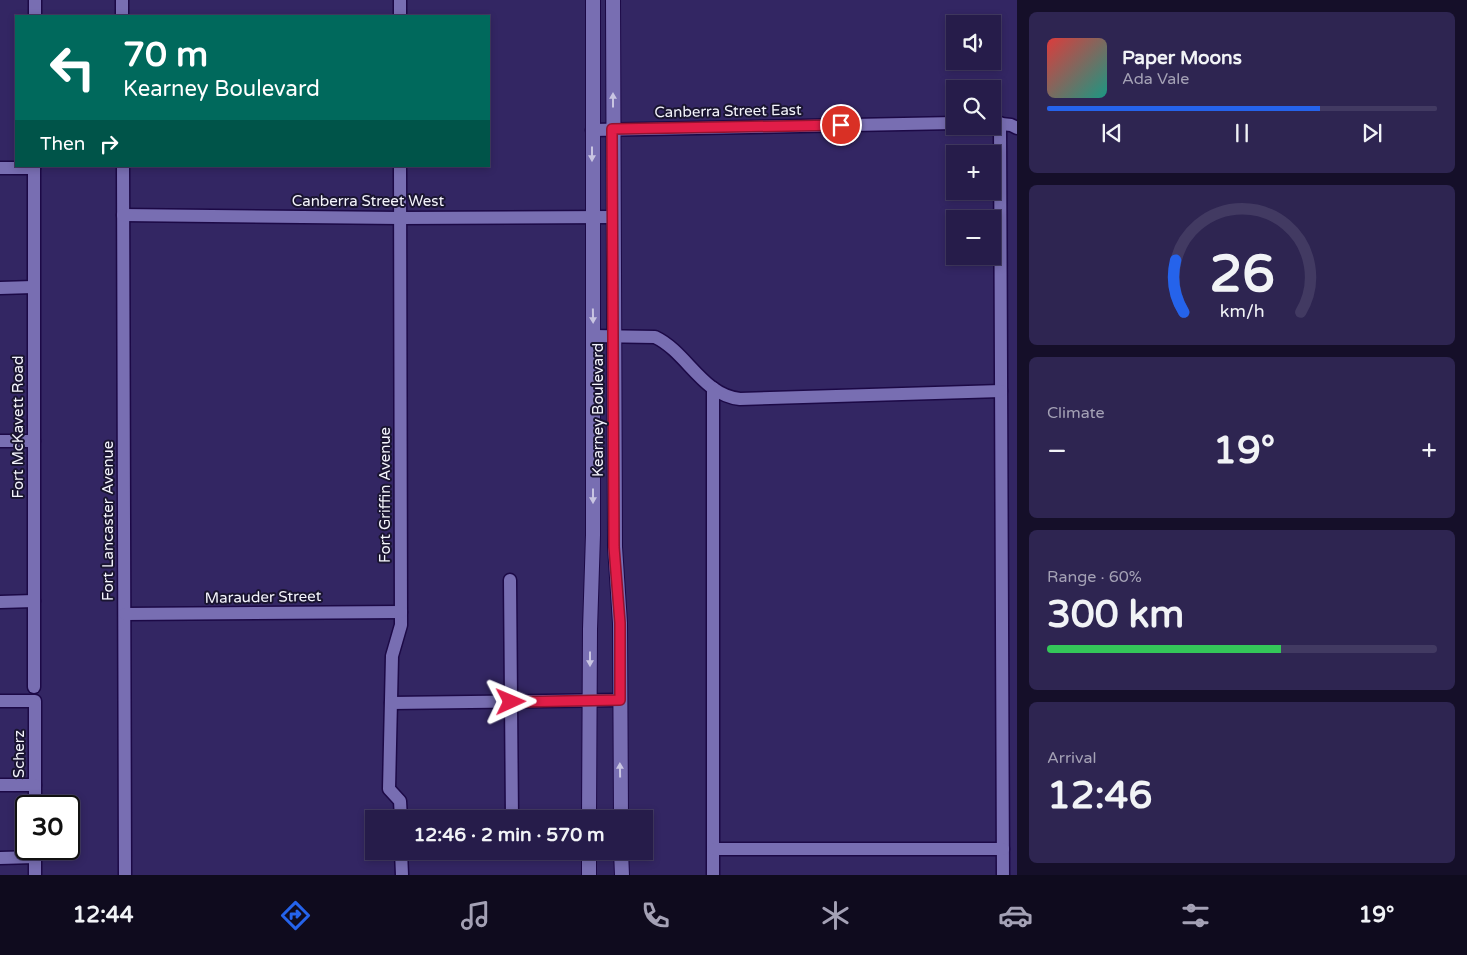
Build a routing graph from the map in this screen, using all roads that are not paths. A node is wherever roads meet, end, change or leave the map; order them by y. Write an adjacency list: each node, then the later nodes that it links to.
1 (35, 0): 6 (street)
2 (122, 0): 7 (street)
3 (400, 0): 8 (street)
4 (593, 0): 13 (street, Kearney Boulevard)
5 (613, 0): 12 (street, Kearney Boulevard, one-way to 5)
6 (35, 15)
7 (122, 15)
8 (400, 15)
9 (946, 124): 12 (street, Canberra Street East)
10 (1001, 124): 11 (street)
11 (1017, 128)
12 (612, 129): 13 (street, Canberra Street East); 21 (street, Kearney Boulevard)
13 (592, 130): 20 (street, Kearney Boulevard, one-way to 20)
14 (996, 135): 28 (street)
15 (34, 167): 18 (street); 23 (street, Fort McKavett Road)
16 (123, 167): 19 (street, Fort Lancaster Avenue)
17 (400, 167): 22 (street, Fort Griffin Avenue)
18 (0, 168)
19 (123, 215): 22 (street, Canberra Street West); 35 (street, Fort Lancaster Avenue)
20 (592, 217): 21 (street, Canberra Street West); 22 (street, Canberra Street West); 25 (street, Kearney Boulevard, one-way to 25)
21 (613, 217): 26 (street, Kearney Boulevard)
22 (400, 218): 34 (street, Fort Griffin Avenue)
23 (33, 287): 24 (street); 30 (street, Fort McKavett Road)
24 (0, 288)
25 (593, 336): 26 (street); 38 (street, Kearney Boulevard, one-way to 38)
26 (614, 336): 27 (street); 37 (street, Kearney Boulevard)
27 (713, 388): 28 (street); 49 (street)
28 (1002, 391): 50 (street)
29 (0, 441): 30 (street)
30 (34, 441): 32 (street, Fort McKavett Road)
31 (510, 580): 40 (street)
32 (34, 601): 33 (street); 36 (street, Fort McKavett Road)
33 (0, 602)
34 (401, 612): 35 (street, Marauder Street); 41 (street, Fort Griffin Avenue)
35 (124, 614): 58 (street, Fort Lancaster Avenue)
36 (34, 687)
37 (620, 700): 38 (street); 48 (street, Kearney Boulevard, one-way to 37)
38 (589, 701): 40 (street); 47 (street, Kearney Boulevard)
39 (0, 702): 43 (street, Scherz)
40 (511, 702): 41 (street); 46 (street)
41 (390, 703): 45 (street, Fort Griffin Avenue)
42 (0, 785): 43 (street)
43 (35, 785): 44 (street, Scherz)
44 (35, 795)
45 (400, 810)
46 (512, 810)
47 (589, 810)
48 (621, 810)
49 (714, 849): 50 (street); 62 (street)
50 (1003, 849): 63 (street)
51 (15, 856): 52 (street)
52 (0, 858)
53 (35, 860): 57 (street)
54 (402, 860): 59 (street)
55 (589, 860): 60 (street)
56 (621, 860): 61 (street)
57 (35, 875)
58 (125, 875)
59 (402, 875)
60 (589, 875)
61 (622, 875)
62 (714, 875)
63 (1003, 875)

